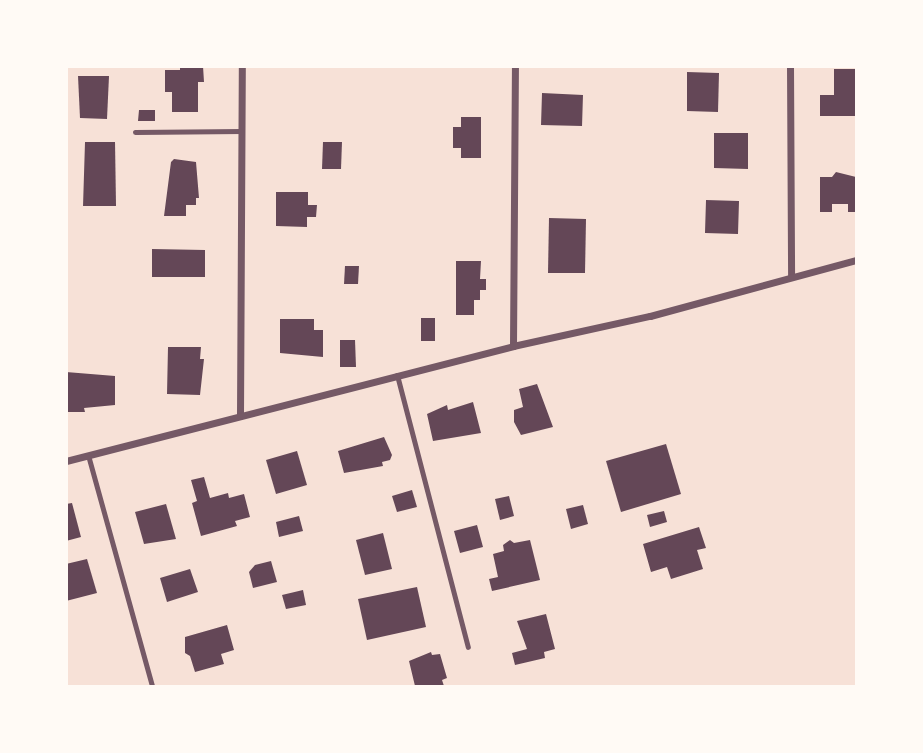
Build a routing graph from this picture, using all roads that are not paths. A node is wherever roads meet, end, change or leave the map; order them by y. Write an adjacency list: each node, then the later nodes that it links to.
1 (242, 66): 4 (street)
2 (515, 66): 8 (street)
3 (790, 66): 7 (street)
4 (242, 131): 5 (lane); 10 (street)
5 (135, 132)
6 (856, 260): 7 (street)
7 (791, 276): 8 (street)
8 (513, 346): 9 (street)
9 (397, 375): 10 (street); 13 (lane)
10 (240, 416): 11 (street)
11 (88, 455): 12 (street); 14 (lane)
12 (66, 461)
13 (468, 647)
14 (152, 687)

